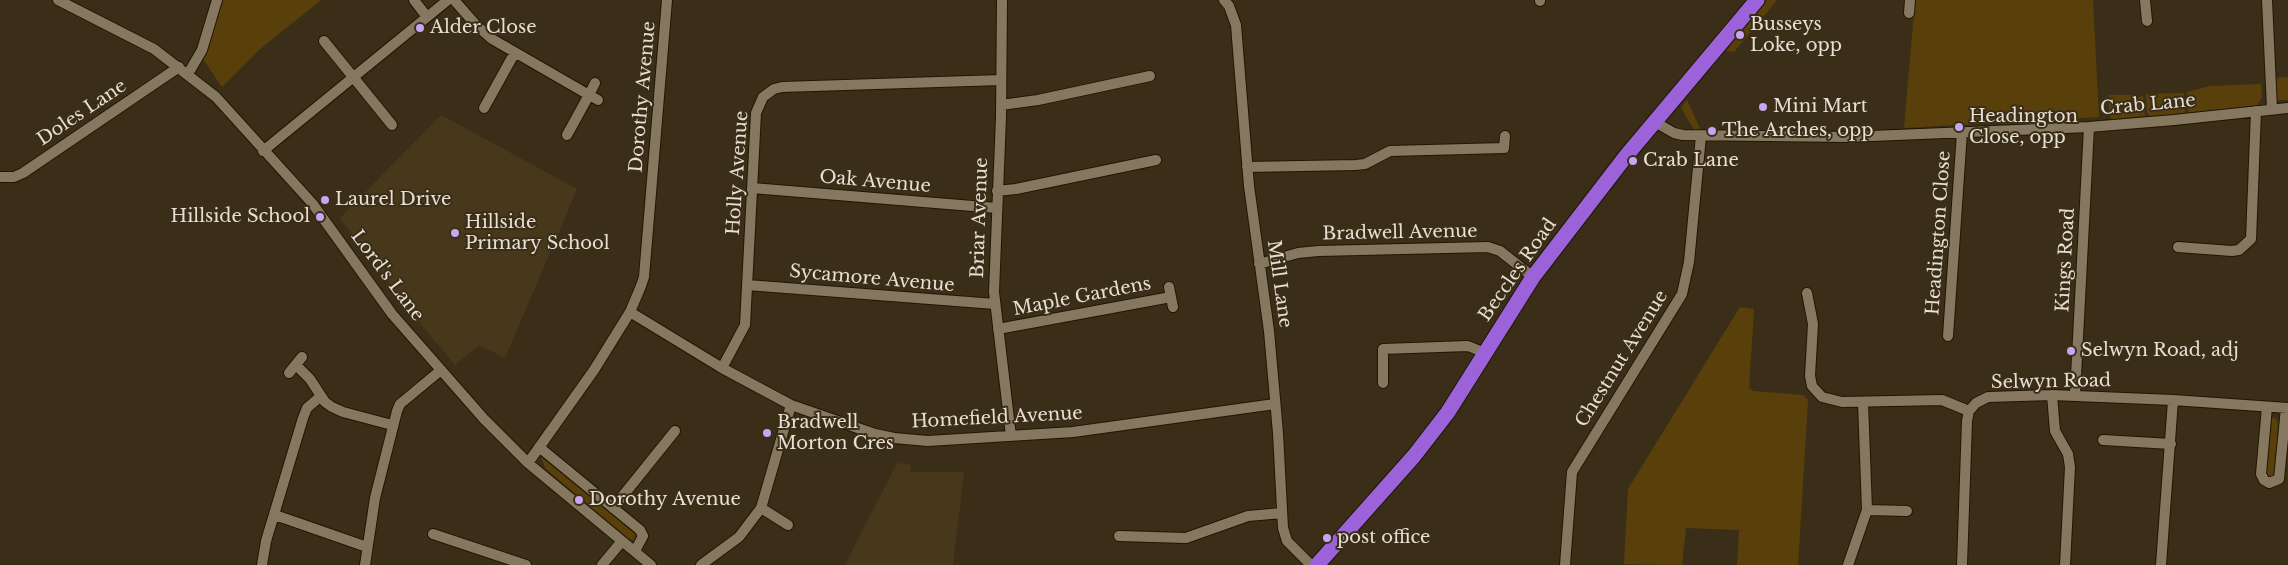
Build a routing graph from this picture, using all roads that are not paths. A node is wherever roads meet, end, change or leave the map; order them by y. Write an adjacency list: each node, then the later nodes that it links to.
1 (58, 0): 18 (street, Lord's Lane)
2 (216, 0): 19 (street)
3 (414, 0): 14 (street)
4 (448, 0): 14 (street)
5 (454, 0): 17 (street)
6 (667, 0): 51 (street, Dorothy Avenue)
7 (1002, 0): 22 (street, Briar Avenue)
8 (1224, 0): 39 (street, Mill Lane)
9 (1757, 0): 30 (highway, Beccles Road)
10 (1910, 0): 13 (street)
11 (2145, 0): 15 (street)
12 (2267, 0): 28 (street)
13 (1909, 14)
14 (427, 17): 21 (street)
15 (2147, 21)
16 (324, 41): 21 (street)
17 (514, 54): 24 (street); 26 (street)
18 (178, 67): 19 (street, Lord's Lane); 40 (street, Doles Lane)
19 (188, 74): 37 (street, Lord's Lane)
20 (1150, 76): 25 (street)
21 (353, 77): 31 (street); 37 (street)
22 (1001, 80): 25 (street, Briar Avenue); 41 (street, Holly Avenue)
23 (595, 83): 24 (street)
24 (593, 98): 34 (street)
25 (1001, 105): 42 (street, Briar Avenue)
26 (484, 108)
27 (2288, 108): 28 (street, Crab Lane)
28 (2272, 109): 29 (street, Crab Lane)
29 (2256, 111): 32 (street, Crab Lane); 44 (street)
30 (1655, 122): 36 (street, Crab Lane); 46 (highway, Beccles Road)
31 (392, 125)
32 (2089, 127): 33 (street, Crab Lane); 60 (street, Kings Road)
33 (1962, 132): 36 (street, Crab Lane); 53 (street, Headington Close)
34 (567, 135)
35 (1504, 136): 39 (street)
36 (1701, 136): 96 (street, Chestnut Avenue)
37 (263, 150): 56 (street, Lord's Lane)
38 (1156, 160): 42 (street)
39 (1247, 167): 45 (street, Mill Lane)
40 (0, 177)
41 (752, 188): 43 (street, Oak Avenue); 47 (street, Holly Avenue)
42 (997, 190): 43 (street, Briar Avenue)
43 (997, 208): 50 (street, Briar Avenue)
44 (2178, 247)
45 (1259, 264): 46 (street, Bradwell Avenue); 64 (street, Mill Lane)
46 (1533, 277): 54 (highway, Beccles Road)
47 (746, 285): 50 (street, Sycamore Avenue); 55 (street, Holly Avenue)
48 (1807, 293): 63 (street)
49 (1171, 297): 52 (street, Maple Gardens)
50 (995, 304): 52 (street, Briar Avenue)
51 (630, 312): 55 (street, Homefield Avenue); 74 (street, Dorothy Avenue)
52 (998, 329): 71 (street, Briar Avenue)
53 (1948, 336)
54 (1485, 353): 58 (street); 95 (highway, Beccles Road)
55 (722, 368): 65 (street, Homefield Avenue)
56 (441, 370): 69 (street); 75 (street, Lord's Lane)
57 (289, 373): 61 (street)
58 (1384, 383)
59 (2052, 395): 60 (street, Selwyn Road); 68 (street, Selwyn Road); 99 (street)
60 (2075, 395): 62 (street, Selwyn Road)
61 (320, 396): 69 (street); 81 (street)
62 (2173, 400): 66 (street, Selwyn Road); 73 (street)
63 (1863, 402): 68 (street); 78 (street)
64 (1275, 404): 71 (street, Homefield Avenue); 80 (street, Mill Lane)
65 (791, 405): 71 (street, Homefield Avenue); 77 (street)
66 (2267, 408): 67 (street, Selwyn Road); 67 (street)
67 (2287, 408)
68 (1969, 412): 98 (street)
69 (392, 426): 86 (street)
70 (675, 431): 76 (street)
71 (1011, 436)
72 (2103, 440): 73 (street)
73 (2171, 444): 100 (street)
74 (539, 448): 75 (street, Dorothy Avenue); 76 (street)
75 (528, 463): 85 (street, Lord's Lane)
76 (613, 508): 87 (street)
77 (761, 508): 82 (street); 93 (street)
78 (1867, 510): 79 (street); 97 (street)
79 (1907, 512)
80 (1282, 513): 84 (street); 94 (street, Mill Lane)
81 (275, 515): 86 (street); 88 (street)
82 (788, 525)
83 (433, 534): 90 (street)
84 (1119, 536)
85 (622, 541): 87 (street, Lord's Lane); 91 (street)
86 (367, 547): 89 (street)
87 (635, 551): 92 (street, Lord's Lane)
88 (262, 564)
89 (365, 565)
90 (526, 565)
91 (602, 565)
92 (651, 565)
93 (702, 565)
94 (1312, 565)
95 (1317, 565)
96 (1565, 565)
97 (1848, 565)
98 (1962, 565)
99 (2065, 565)
100 (2161, 565)

